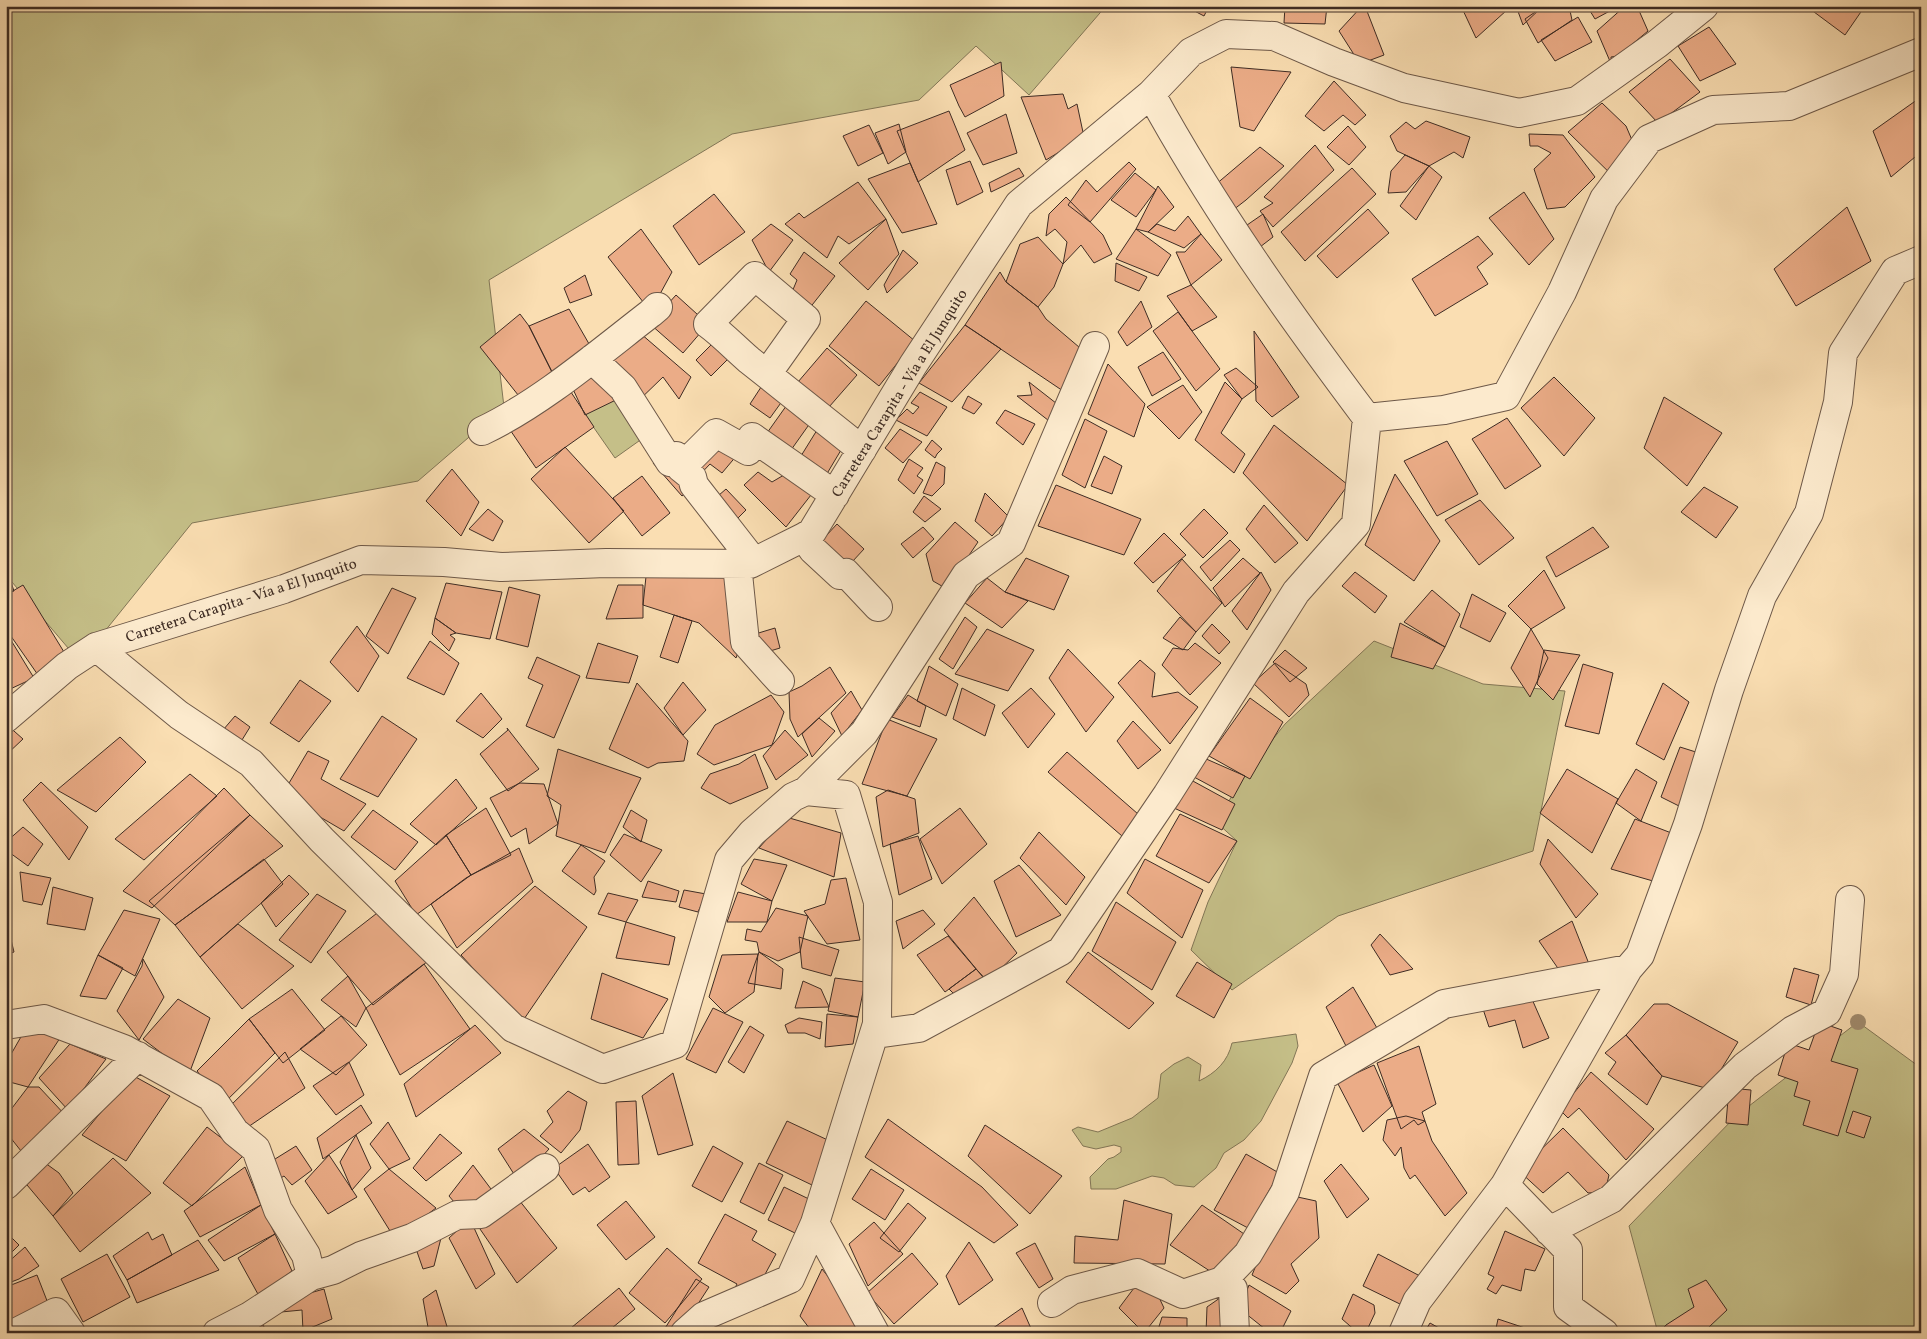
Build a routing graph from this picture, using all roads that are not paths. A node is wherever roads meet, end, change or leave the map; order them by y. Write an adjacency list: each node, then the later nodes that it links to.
1 (1704, 6): 3 (street, Carretera Carapita - Vía a El Junquito)
2 (1921, 52): 9 (street)
3 (1151, 94): 9 (street); 11 (street, Carretera Carapita - Vía a El Junquito)
4 (1921, 260): 22 (street)
5 (651, 313): 7 (street)
6 (1095, 346): 20 (street)
7 (592, 359): 10 (street); 12 (street)
8 (767, 374): 11 (street)
9 (1367, 418): 23 (street)
10 (482, 431)
11 (862, 450): 13 (street, Carretera Carapita - Vía a El Junquito)
12 (681, 468): 13 (street); 15 (street)
13 (835, 495): 14 (street, Carretera Carapita - Vía a El Junquito)
14 (804, 537): 15 (street, Carretera Carapita - Vía a El Junquito); 16 (street)
15 (746, 563): 17 (street, Carretera Carapita - Vía a El Junquito); 18 (street)
16 (878, 608)
17 (96, 647): 19 (street, Carretera Carapita - Vía a El Junquito); 20 (street)
18 (780, 681)
19 (6, 718)
20 (806, 791): 23 (street)
21 (1850, 900): 30 (street)
22 (1628, 969): 28 (street); 32 (street)
23 (877, 1024): 29 (street)
24 (6, 1025): 25 (street)
25 (138, 1056): 27 (street); 31 (street)
26 (544, 1168): 31 (street)
27 (6, 1185)
28 (1505, 1185): 30 (street); 40 (street)
29 (815, 1223): 37 (street); 38 (street)
30 (1549, 1232): 41 (street)
31 (311, 1276): 36 (street)
32 (1222, 1281): 33 (street); 39 (street)
33 (1052, 1303)
34 (15, 1333): 35 (street)
35 (71, 1333)
36 (217, 1333)
37 (685, 1333)
38 (874, 1333)
39 (1235, 1333)
40 (1404, 1333)
41 (1604, 1333)

